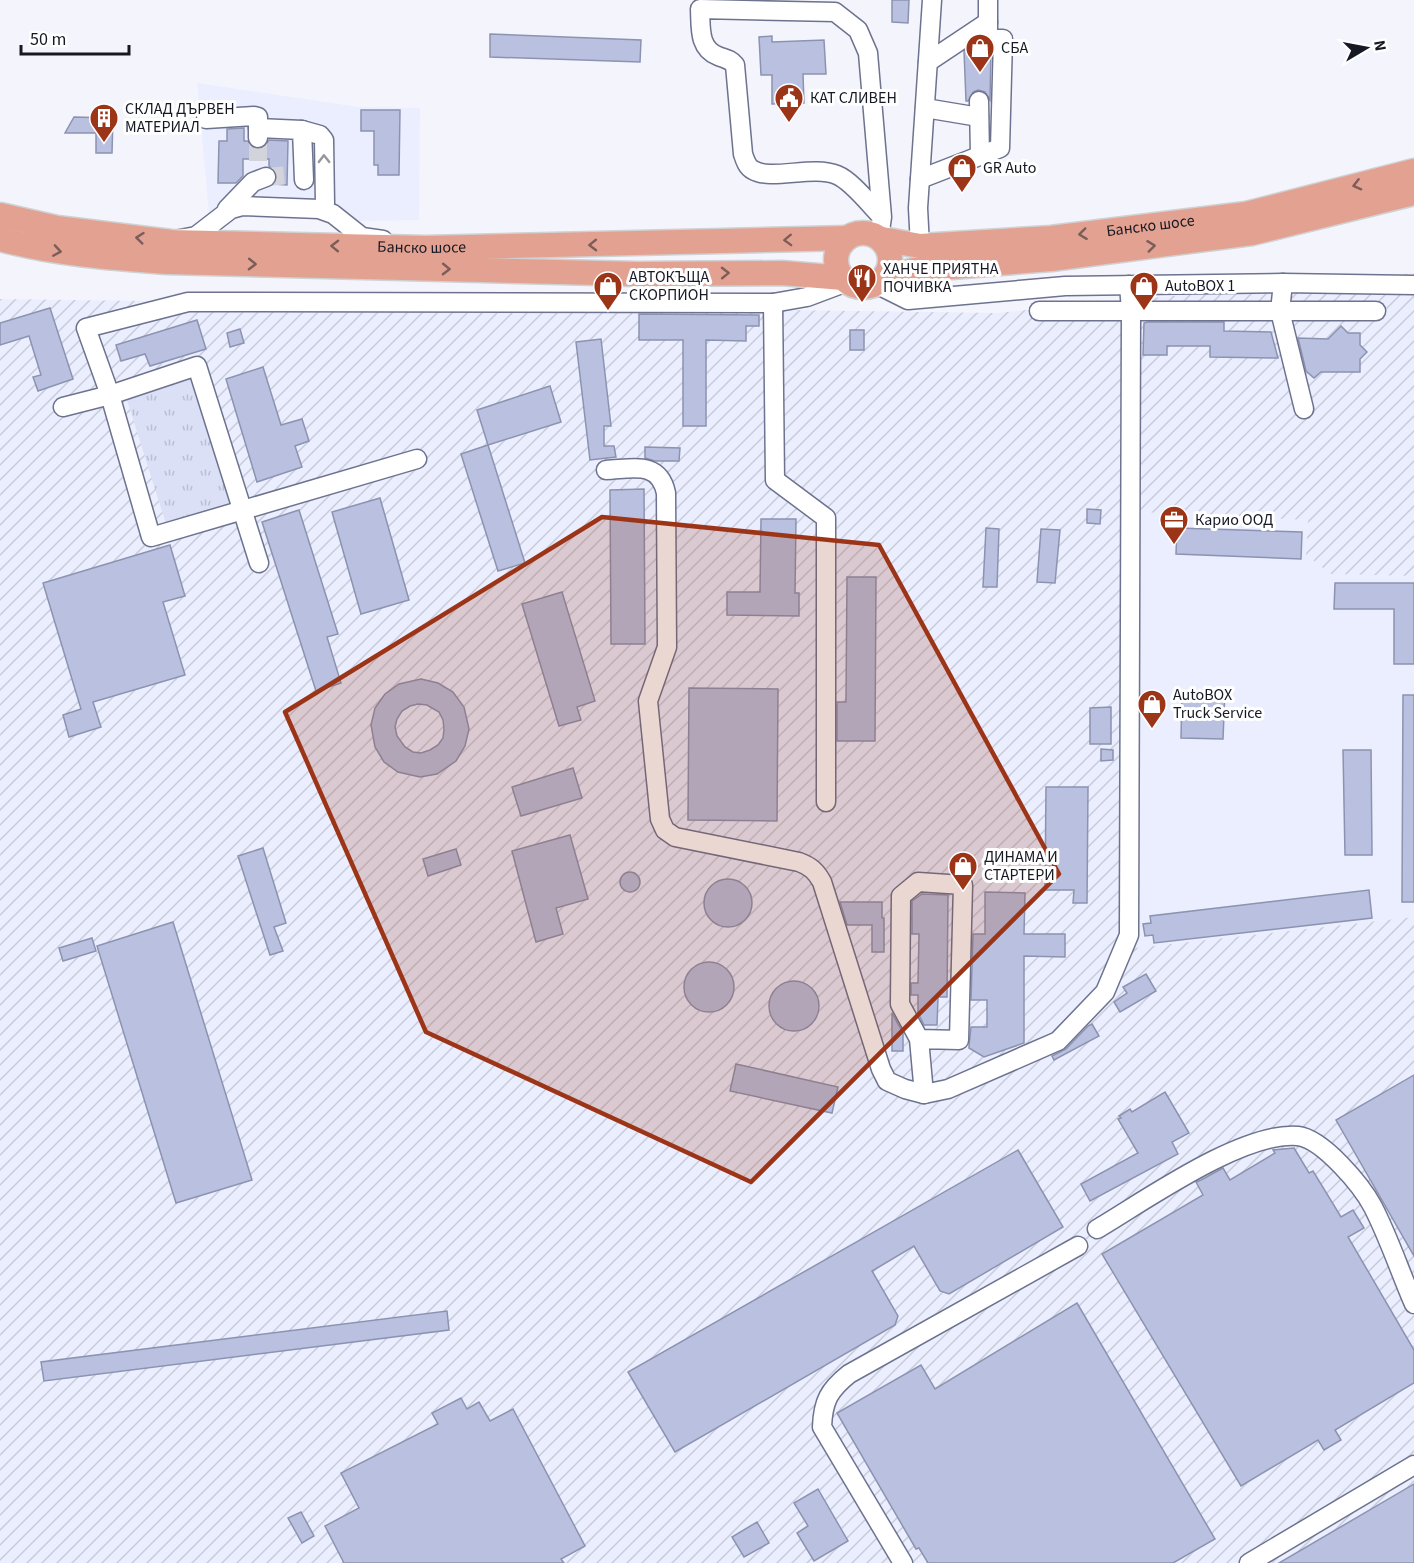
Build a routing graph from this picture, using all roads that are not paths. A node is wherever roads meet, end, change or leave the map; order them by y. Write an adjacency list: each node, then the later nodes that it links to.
1 (932, 0): 4 (lane)
2 (988, 0): 3 (lane)
3 (988, 22): 4 (lane); 8 (lane)
4 (928, 62): 5 (lane)
5 (925, 108): 8 (lane); 11 (lane)
6 (206, 119): 7 (lane)
7 (302, 130): 13 (lane); 13 (lane, one-way to 7)
8 (980, 156): 11 (lane)
9 (1414, 171): 20 (main road, Банско шосе, one-way to 20)
10 (261, 172): 15 (lane)
11 (920, 179): 20 (lane)
12 (1414, 193): 23 (main road, Банско шосе, one-way to 12)
13 (329, 209): 15 (lane); 21 (lane)
14 (0, 215): 19 (main road, Банско шосе, one-way to 14)
15 (218, 219): 19 (lane)
16 (881, 231): 16 (lane); 17 (main road); 20 (main road, Банско шосе); 23 (main road)
17 (846, 238): 21 (main road, Банско шосе, one-way to 21); 22 (main road)
18 (0, 239): 22 (main road, Банско шосе, one-way to 22)
19 (171, 242): 21 (main road, Банско шосе, one-way to 19)
20 (920, 246)
21 (426, 248)
22 (845, 280): 23 (main road); 27 (lane)
23 (880, 281): 25 (lane)
24 (1283, 283): 25 (lane); 26 (lane); 30 (lane)
25 (1129, 285): 29 (lane)
26 (1414, 285)
27 (773, 303): 32 (lane); 39 (lane)
28 (1039, 311): 29 (lane)
29 (1131, 311): 30 (lane); 41 (lane)
30 (1280, 311): 31 (lane); 34 (lane)
31 (1376, 311)
32 (110, 395): 33 (lane); 37 (lane); 37 (lane)
33 (63, 407)
34 (1304, 409)
35 (417, 459): 37 (lane)
36 (606, 471): 41 (lane)
37 (242, 511): 38 (lane)
38 (259, 563)
39 (826, 802)
40 (920, 1039): 40 (lane); 41 (lane)
41 (924, 1094)
42 (1097, 1229): 44 (lane)
43 (1078, 1246): 46 (lane)
44 (1414, 1304)
45 (1414, 1465): 47 (lane)
46 (903, 1563)
47 (1249, 1563)

